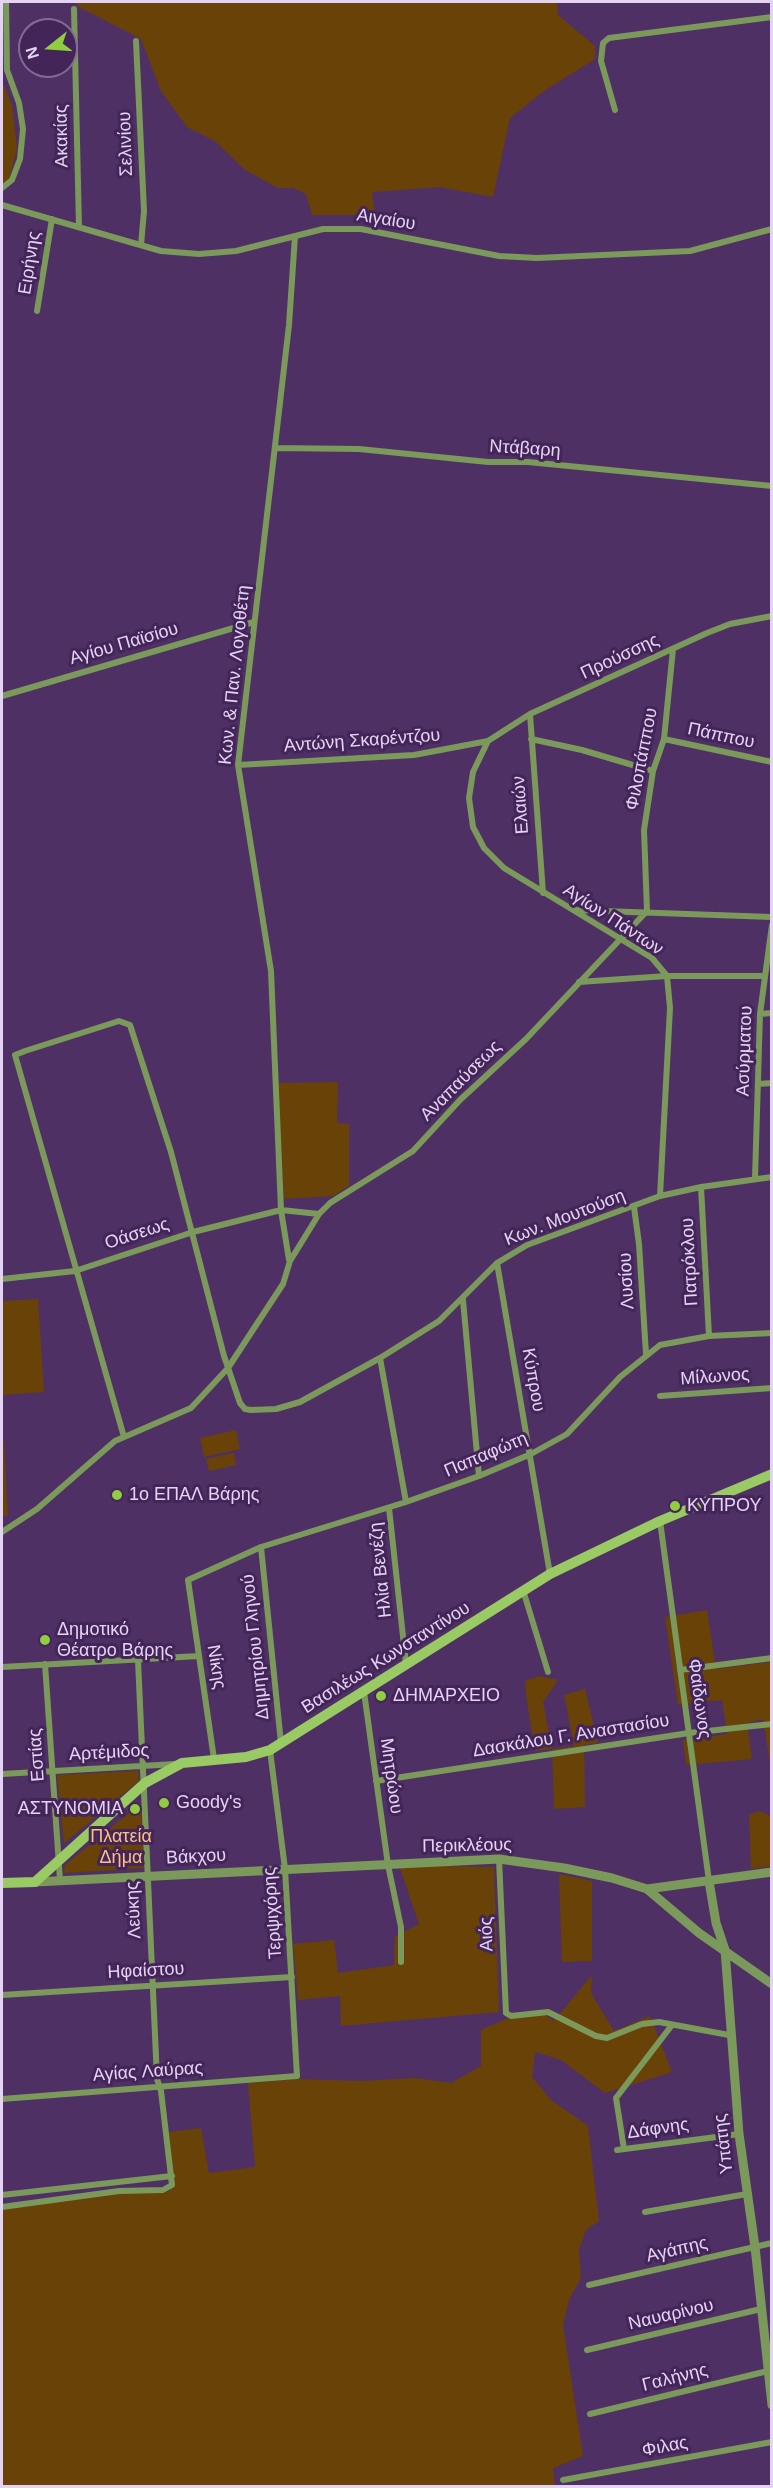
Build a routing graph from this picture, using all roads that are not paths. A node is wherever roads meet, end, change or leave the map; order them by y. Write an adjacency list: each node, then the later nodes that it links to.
1 (6, 2): 6 (street)
2 (74, 9): 9 (street, Ακακίας)
3 (771, 17): 5 (street)
4 (136, 41): 12 (street, Σελινίου)
5 (615, 110)
6 (2, 188)
7 (2, 205): 8 (street, Αιγαίου)
8 (52, 219): 9 (street, Αιγαίου); 13 (street, Ειρήνης)
9 (79, 227): 12 (street, Αιγαίου)
10 (771, 229): 11 (street, Αιγαίου)
11 (296, 236): 12 (street, Αιγαίου); 14 (street, Κων. & Παν. Λογοθέτη)
12 (141, 245)
13 (37, 311)
14 (276, 448): 15 (street, Ντάβαρη); 17 (street, Κων. & Παν. Λογοθέτη)
15 (771, 486)
16 (771, 616): 18 (street, Προύσσης)
17 (255, 622): 19 (street, Αγίου Παϊσίου); 25 (street, Κων. & Παν. Λογοθέτη)
18 (673, 649): 20 (street, Προύσσης); 22 (street, Φιλοπάππου)
19 (2, 696)
20 (530, 714): 21 (street, Ελαιών); 23 (street, Προύσσης)
21 (531, 739): 26 (street); 27 (street, Ελαιών)
22 (664, 739): 24 (street, Πάππου); 26 (street, Φιλοπάππου)
23 (488, 741): 25 (street, Αντώνη Σκαρέντζου); 27 (street, Αγίων Πάντων)
24 (771, 762)
25 (238, 765): 45 (street, Κων. & Παν. Λογοθέτη)
26 (652, 771): 29 (street, Φιλοπάππου)
27 (543, 893): 28 (street, Αγίων Πάντων)
28 (572, 910): 29 (street); 32 (street, Αγίων Πάντων)
29 (647, 911): 30 (street); 32 (street, Αναπαύσεως)
30 (771, 916)
31 (771, 925): 34 (street, Ασύρματου)
32 (619, 938): 33 (street, Αγίων Πάντων); 35 (street, Αναπαύσεως)
33 (667, 976): 34 (street); 35 (street); 43 (street, Αγίων Πάντων)
34 (764, 976): 37 (street, Ασύρματου)
35 (579, 982): 46 (street, Αναπαύσεως)
36 (771, 1013): 37 (street)
37 (760, 1014): 39 (street, Ασύρματου)
38 (771, 1083): 39 (street)
39 (758, 1084): 41 (street, Ασύρματου)
40 (771, 1177): 41 (street, Κων. Μουτούση)
41 (755, 1178): 42 (street, Κων. Μουτούση)
42 (702, 1187): 43 (street, Κων. Μουτούση); 54 (street, Πατρόκλου)
43 (660, 1196): 44 (street, Κων. Μουτούση)
44 (634, 1207): 49 (street, Κων. Μουτούση); 55 (street, Λυσίου)
45 (281, 1210): 46 (street); 47 (street, Οάσεως); 48 (street, Κων. & Παν. Λογοθέτη)
46 (319, 1214): 48 (street, Αναπαύσεως)
47 (193, 1232): 50 (street, Οάσεως); 50 (street, Κων. Μουτούση); 57 (street, Κων. Μουτούση)
48 (290, 1261): 57 (street, Αναπαύσεως)
49 (497, 1263): 52 (street, Κων. Μουτούση); 61 (street, Κύπρου)
50 (75, 1271): 51 (street, Οάσεως); 60 (street)
51 (2, 1279)
52 (463, 1300): 56 (street, Κων. Μουτούση); 63 (street)
53 (771, 1333): 54 (street, Παπαφώτη)
54 (709, 1336): 55 (street, Παπαφώτη)
55 (646, 1354): 61 (street, Παπαφώτη)
56 (380, 1358): 57 (street, Κων. Μουτούση); 64 (street)
57 (228, 1368): 60 (street, Αναπαύσεως)
58 (771, 1388): 59 (street, Μίλωνος)
59 (660, 1396)
60 (124, 1437): 67 (street, Αναπαύσεως)
61 (531, 1454): 63 (street, Παπαφώτη); 69 (street, Κύπρου)
62 (771, 1474): 66 (main road, Βασιλέως Κωνσταντίνου)
63 (480, 1476): 64 (street, Παπαφώτη)
64 (406, 1502): 65 (street, Παπαφώτη)
65 (389, 1508): 68 (street, Παπαφώτη); 76 (street, Ηλία Βενέζη)
66 (660, 1521): 69 (main road, Βασιλέως Κωνσταντίνου); 78 (street, Φαίδωνος)
67 (2, 1532)
68 (261, 1547): 70 (street, Παπαφώτη); 83 (street, Δημητρίου Γληνού)
69 (550, 1574): 71 (main road, Βασιλέως Κωνσταντίνου)
70 (188, 1580): 72 (street, Νίκης)
71 (523, 1590): 76 (main road, Βασιλέως Κωνσταντίνου); 79 (street)
72 (199, 1656): 74 (street); 85 (street, Νίκης)
73 (771, 1659): 78 (street)
74 (138, 1660): 75 (street); 87 (street, Λεύκης)
75 (45, 1664): 77 (street); 88 (street, Εστίας)
76 (406, 1665): 80 (main road, Βασιλέως Κωνσταντίνου)
77 (2, 1667)
78 (680, 1670): 82 (street, Φαίδωνος)
79 (548, 1672)
80 (363, 1692): 83 (main road, Βασιλέως Κωνσταντίνου); 90 (street, Μητρώου)
81 (771, 1724): 82 (street, Δασκάλου Γ. Αναστασίου)
82 (689, 1733): 90 (street, Δασκάλου Γ. Αναστασίου); 99 (street, Φαίδωνος)
83 (281, 1743): 84 (main road, Βασιλέως Κωνσταντίνου)
84 (270, 1750): 85 (main road, Βασιλέως Κωνσταντίνου); 95 (street, Τερψιχόρης)
85 (214, 1759): 86 (main road, Βασιλέως Κωνσταντίνου)
86 (183, 1763): 87 (street, Αρτέμιδος); 91 (main road, Βασιλέως Κωνσταντίνου)
87 (143, 1766): 88 (street, Αρτέμιδος); 91 (street, Λεύκης)
88 (53, 1771): 89 (street, Αρτέμιδος); 93 (street, Εστίας)
89 (2, 1774)
90 (376, 1780): 94 (street, Μητρώου)
91 (145, 1783): 93 (main road, Βασιλέως Κωνσταντίνου); 97 (street, Λεύκης)
92 (499, 1859): 94 (street, Περικλέους); 102 (street, Περικλέους); 111 (street, Αιός)
93 (58, 1861): 98 (street, Εστίας); 100 (main road, Βασιλέως Κωνσταντίνου)
94 (388, 1865): 95 (street, Περικλέους); 106 (street, Μητρώου)
95 (285, 1869): 97 (street, Βάκχου); 107 (street, Τερψιχόρης)
96 (771, 1872): 99 (street, Περικλέους)
97 (147, 1876): 98 (street, Βάκχου); 109 (street, Λεύκης)
98 (60, 1880): 100 (street, Βάκχου)
99 (709, 1881): 102 (street, Περικλέους); 103 (street, Υπάτης)
100 (34, 1882): 101 (main road, Βάκχου)
101 (2, 1883)
102 (647, 1890): 104 (street, Περικλέους)
103 (716, 1923): 104 (street); 105 (street, Υπάτης)
104 (699, 1933): 105 (street, Περικλέους)
105 (725, 1950): 108 (street, Περικλέους); 112 (street, Υπάτης)
106 (401, 1962)
107 (292, 1977): 109 (street, Ηφαίστου); 113 (street, Τερψιχόρης)
108 (771, 1984)
109 (153, 1985): 110 (street, Ηφαίστου); 114 (street, Λεύκης)
110 (2, 1995)
111 (672, 2025): 112 (street); 116 (street, Δάφνης)
112 (729, 2036): 116 (street, Υπάτης)
113 (297, 2076): 114 (street, Αγίας Λαύρας)
114 (159, 2086): 115 (street, Αγίας Λαύρας); 117 (street, Λεύκης)
115 (2, 2099)
116 (739, 2134): 118 (street, Υπάτης)
117 (172, 2176): 119 (street); 120 (street)
118 (747, 2194): 121 (street); 123 (street, Υπάτης)
119 (2, 2195)
120 (2, 2207)
121 (645, 2212)
122 (771, 2243): 123 (street, Αγάπης)
123 (755, 2247): 124 (street, Αγάπης); 125 (street, Υπάτης)
124 (589, 2285)
125 (762, 2309): 126 (street, Ναυαρίνου); 127 (street, Υπάτης)
126 (586, 2350)
127 (768, 2371): 128 (street, Υπάτης); 129 (street, Γαλήνης)
128 (771, 2402)
129 (590, 2414)
130 (771, 2442): 131 (street, Φιλας)
131 (563, 2480)

